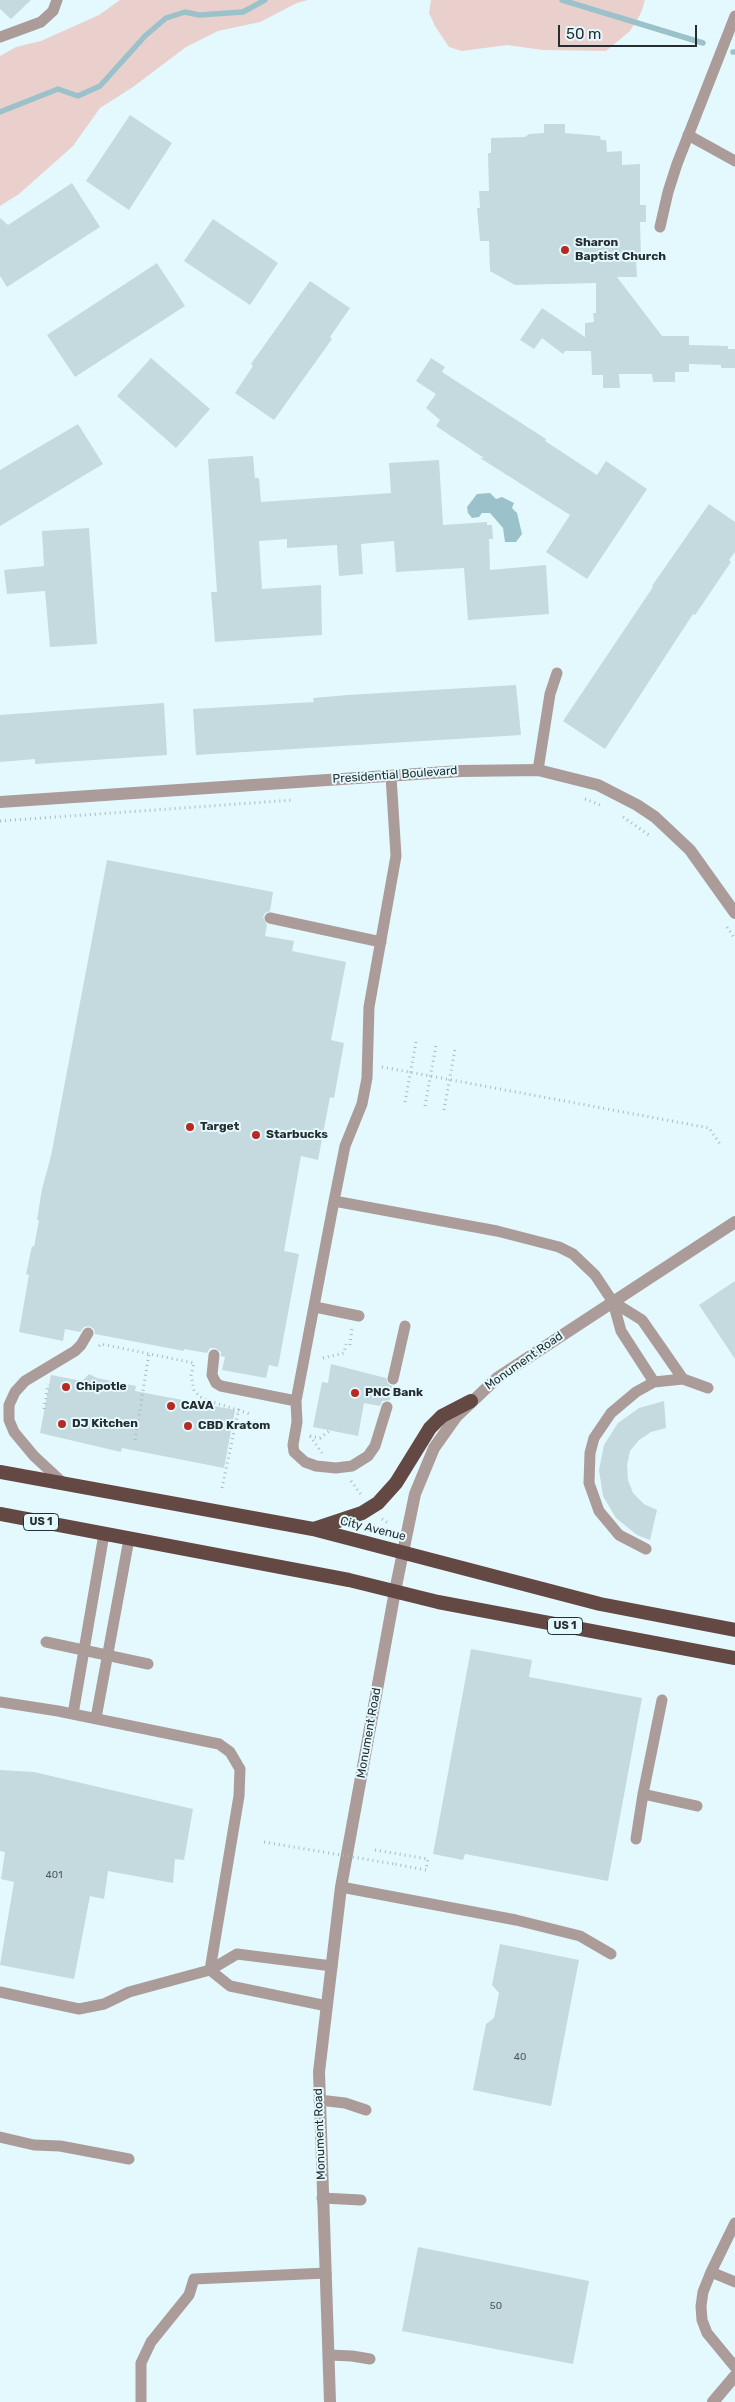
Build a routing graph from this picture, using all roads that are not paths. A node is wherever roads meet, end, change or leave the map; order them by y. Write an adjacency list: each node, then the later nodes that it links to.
1 (57, 0): 3 (lane)
2 (735, 16): 4 (lane)
3 (0, 37)
4 (688, 134): 5 (lane); 6 (lane)
5 (735, 161)
6 (660, 227)
7 (557, 673): 8 (lane)
8 (538, 770): 9 (street, Presidential Boulevard); 11 (street, Presidential Boulevard)
9 (391, 776): 10 (street, Presidential Boulevard); 13 (lane)
10 (0, 802)
11 (735, 914)
12 (270, 918): 13 (lane)
13 (381, 942): 14 (lane)
14 (334, 1201): 16 (lane); 17 (lane)
15 (735, 1222): 16 (street, Monument Road)
16 (613, 1302): 23 (lane); 24 (lane); 27 (street, Monument Road)
17 (315, 1307): 18 (lane); 26 (lane)
18 (358, 1316)
19 (405, 1326): 22 (lane)
20 (88, 1333): 30 (lane)
21 (214, 1355): 26 (lane)
22 (393, 1379)
23 (683, 1380): 24 (lane); 25 (lane)
24 (654, 1382): 35 (lane)
25 (708, 1388)
26 (296, 1401): 28 (lane)
27 (471, 1401): 32 (highway); 36 (street, Monument Road)
28 (387, 1407)
29 (0, 1472): 30 (highway, City Avenue / US 1)
30 (62, 1482): 32 (highway, City Avenue / US 1)
31 (0, 1514): 33 (highway, US 1)
32 (313, 1529): 36 (highway, City Avenue / US 1)
33 (104, 1534): 34 (highway, US 1); 40 (lane)
34 (129, 1538): 37 (highway, US 1); 41 (lane)
35 (646, 1550)
36 (402, 1552): 37 (street, Monument Road); 38 (highway, City Avenue / US 1)
37 (395, 1591): 42 (highway, US 1); 51 (street, Monument Road)
38 (735, 1630)
39 (46, 1642): 40 (lane)
40 (84, 1650): 41 (lane); 46 (lane)
41 (108, 1656): 43 (lane); 47 (lane)
42 (735, 1658)
43 (148, 1664)
44 (662, 1700): 48 (lane)
45 (0, 1702): 46 (lane)
46 (74, 1714): 47 (lane)
47 (96, 1718): 54 (lane)
48 (643, 1794): 49 (lane); 50 (lane)
49 (697, 1806)
50 (636, 1839)
51 (341, 1886): 52 (lane); 53 (street, Monument Road)
52 (612, 1954)
53 (332, 1966): 54 (lane); 56 (street, Monument Road)
54 (210, 1970): 55 (lane); 56 (lane)
55 (0, 1992)
56 (327, 2006): 57 (street, Monument Road)
57 (319, 2100): 58 (lane); 61 (street, Monument Road)
58 (366, 2110)
59 (0, 2137): 60 (lane)
60 (129, 2159)
61 (322, 2198): 62 (lane); 65 (street, Monument Road)
62 (361, 2200)
63 (735, 2223): 64 (lane)
64 (711, 2272): 66 (lane); 69 (lane)
65 (326, 2274): 67 (street, Monument Road); 71 (lane)
66 (735, 2282)
67 (329, 2355): 68 (lane); 72 (street, Monument Road)
68 (370, 2359)
69 (735, 2367)
70 (735, 2376): 73 (street)
71 (141, 2402)
72 (330, 2402)
73 (714, 2402)

